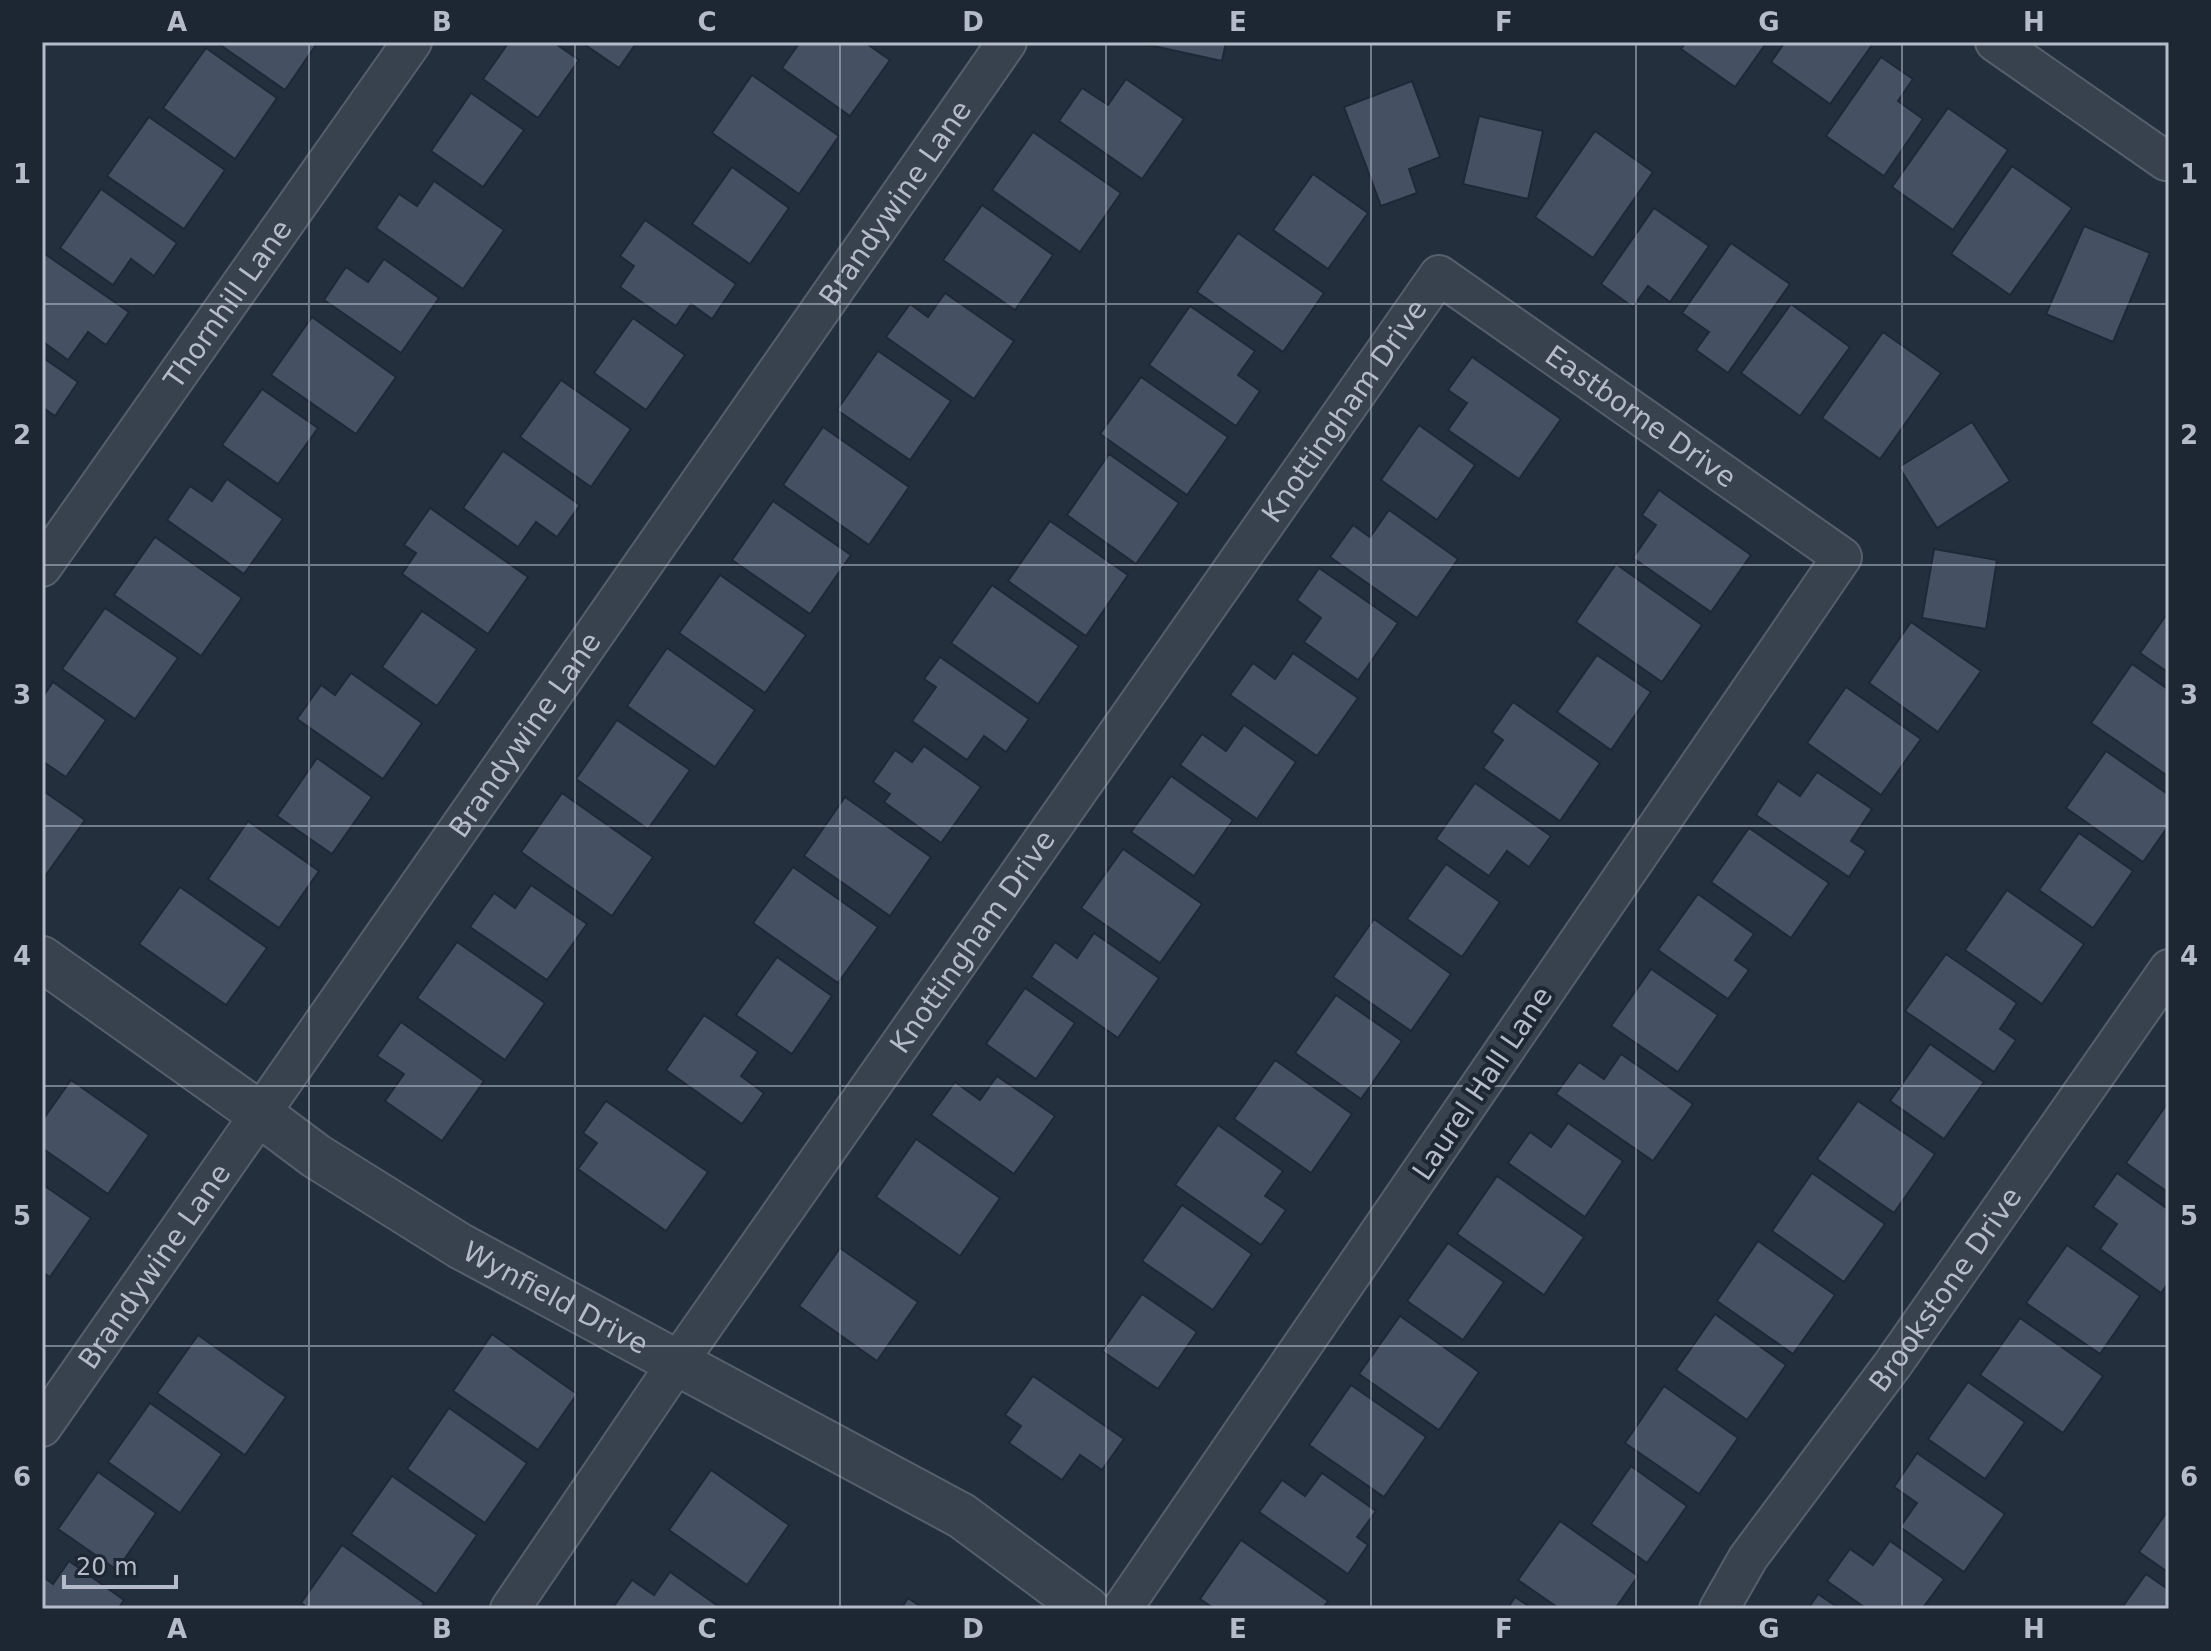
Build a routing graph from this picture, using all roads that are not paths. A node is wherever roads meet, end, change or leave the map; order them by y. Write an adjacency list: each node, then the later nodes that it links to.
1 (412, 42): 7 (street, Thornhill Lane)
2 (1007, 42): 10 (street, Brandywine Lane)
3 (1995, 42): 4 (street)
4 (2168, 159)
5 (1439, 275): 6 (street, Eastborne Drive); 11 (street, Knottingham Drive)
6 (1842, 557): 15 (street, Laurel Hall Lane)
7 (42, 567)
8 (42, 959): 10 (street, Wynfield Drive)
9 (2169, 969): 16 (street, Brookstone Drive)
10 (260, 1114): 11 (street, Wynfield Drive); 12 (street, Brandywine Lane)
11 (677, 1363): 13 (street, Knottingham Drive); 14 (street, Wynfield Drive)
12 (42, 1427)
13 (510, 1609)
14 (1087, 1609)
15 (1122, 1609)
16 (1719, 1609)

